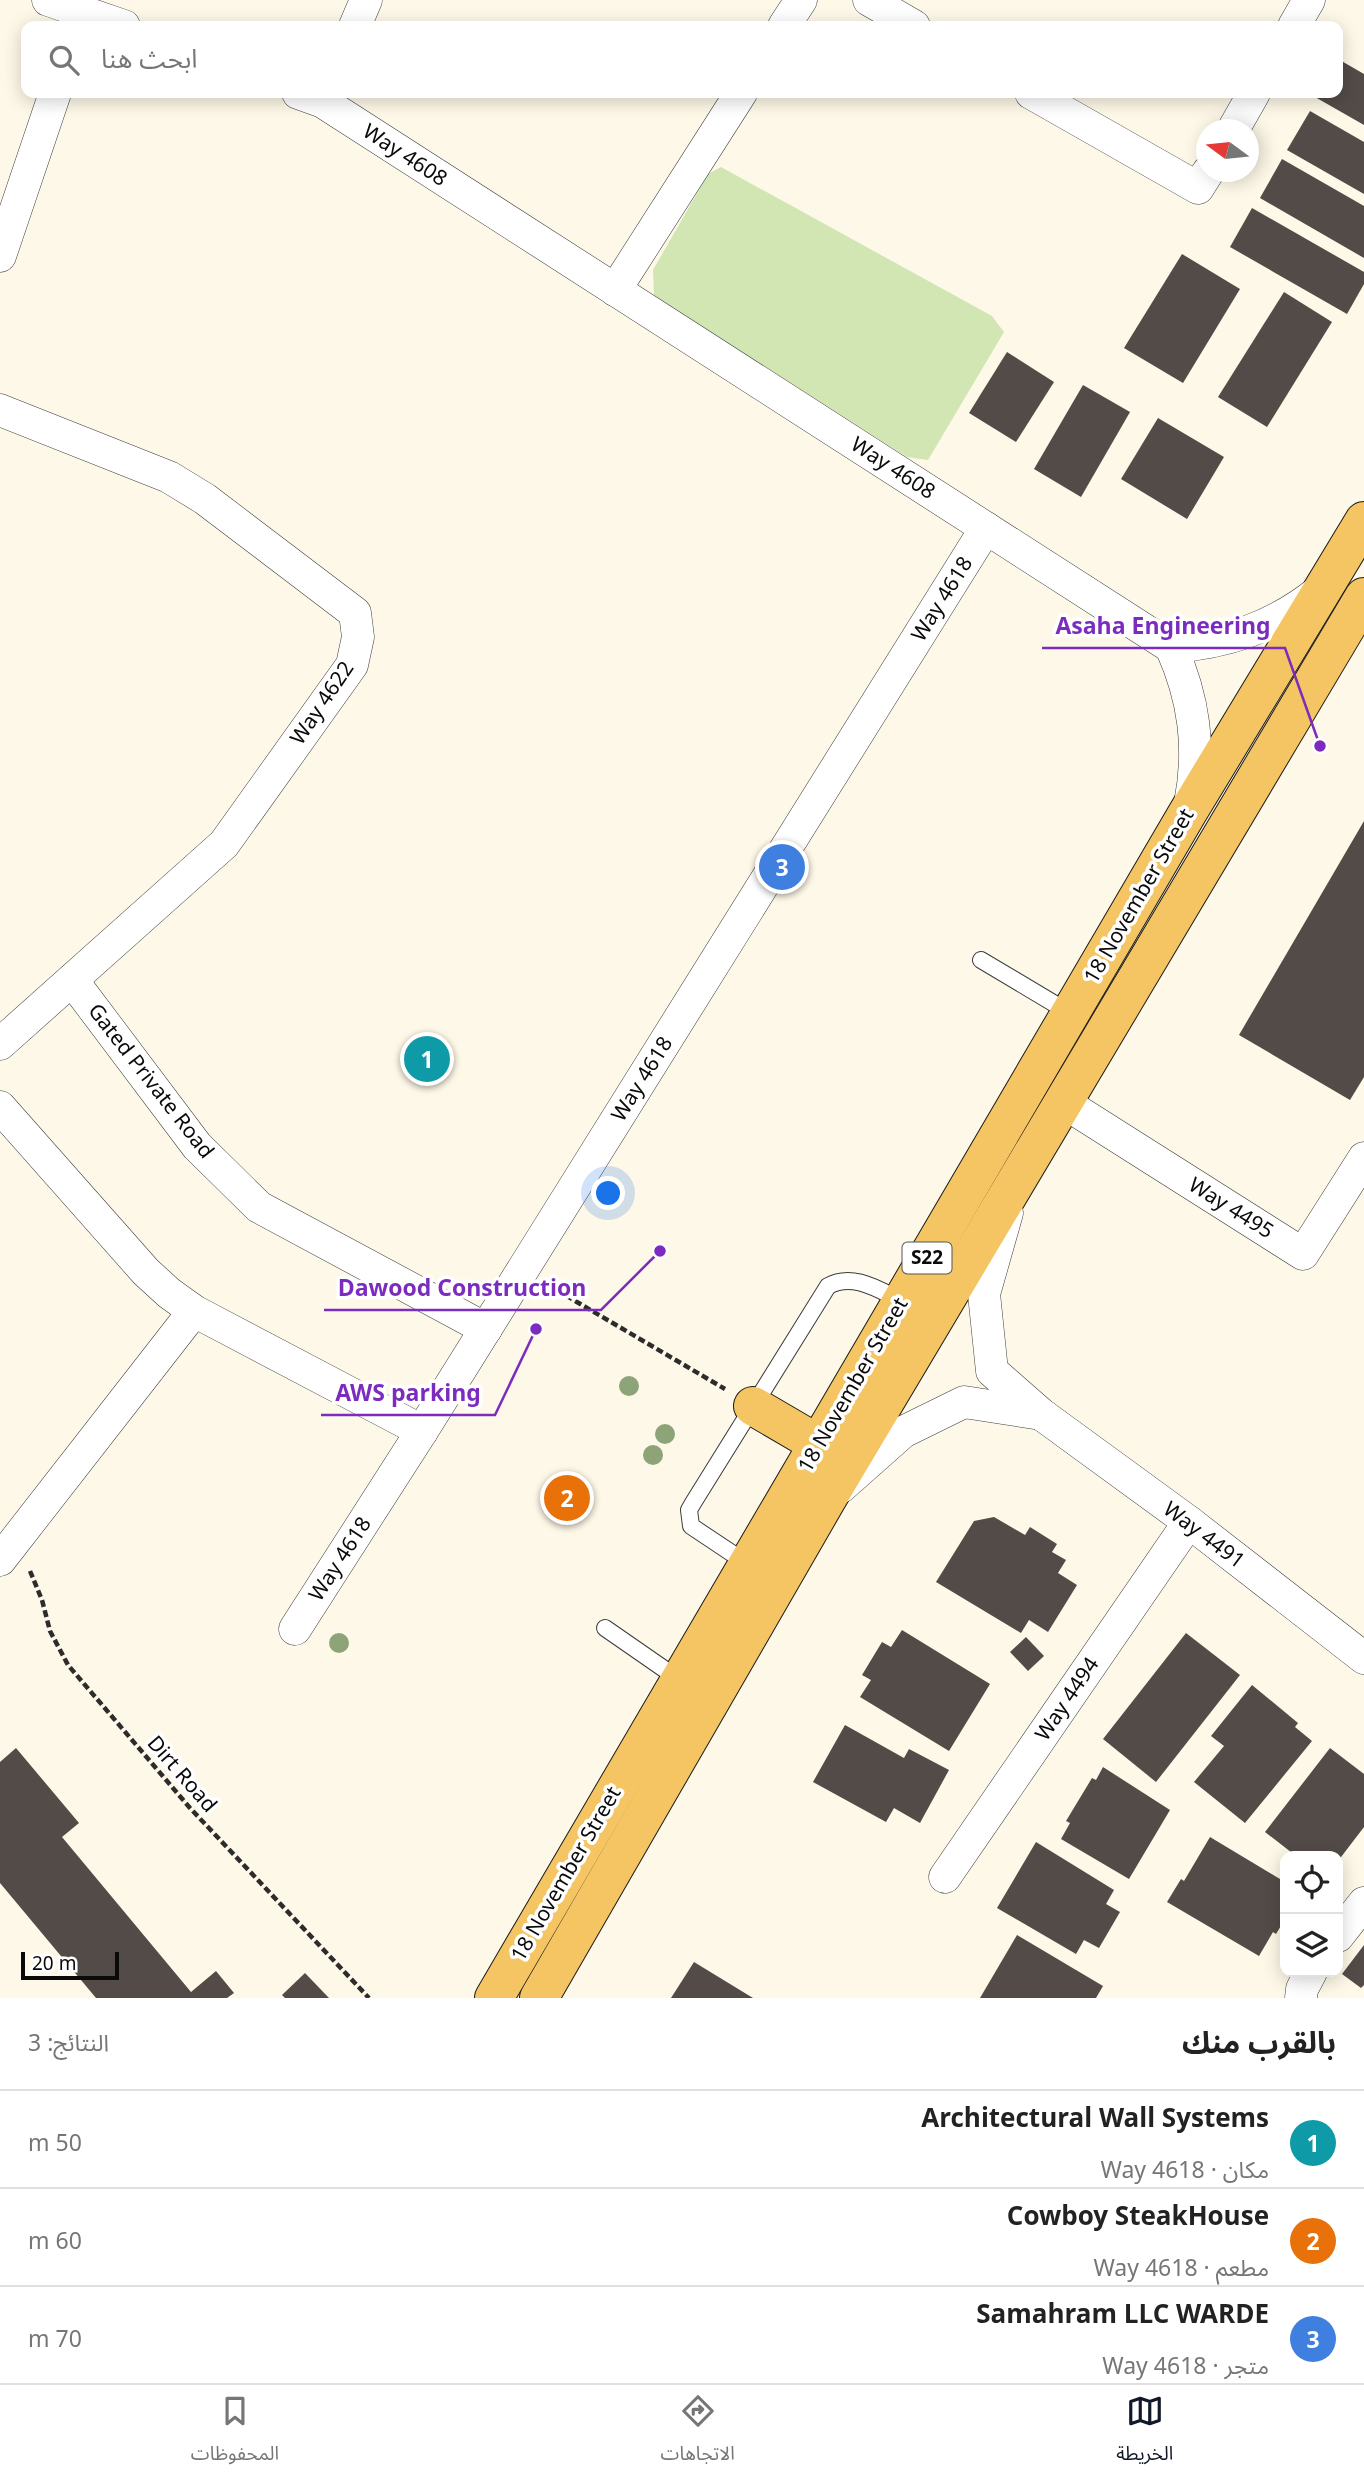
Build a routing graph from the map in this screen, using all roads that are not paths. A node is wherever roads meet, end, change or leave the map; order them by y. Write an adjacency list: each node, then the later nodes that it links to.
1 (48, 0): 6 (street)
2 (366, 0): 7 (street)
3 (801, 0): 8 (street)
4 (869, 0): 9 (street)
5 (1309, 0): 10 (street)
6 (79, 18)
7 (357, 21)
8 (787, 21)
9 (906, 21)
10 (1297, 21)
11 (53, 98): 18 (street)
12 (319, 98): 19 (street, Way 4608)
13 (738, 98): 19 (street)
14 (1040, 98): 17 (street)
15 (1251, 98): 16 (street)
16 (1239, 119)
17 (1202, 182)
18 (0, 256)
19 (615, 290): 22 (street, Way 4608)
20 (0, 410): 28 (street, Way 4622)
21 (1364, 521): 23 (main road, 18 November Street / S22)
22 (986, 528): 25 (street, Way 4608); 37 (street, Way 4618)
23 (1325, 587): 25 (street); 26 (main road, 18 November Street / S22)
24 (1364, 597): 31 (main road, 18 November Street / S22)
25 (1171, 647): 26 (street)
26 (1188, 812): 29 (main road, 18 November Street / S22)
27 (981, 960): 29 (lane)
28 (72, 980): 30 (street, Way 4622); 37 (street, Gated Private Road)
29 (1070, 1013): 35 (main road, 18 November Street / S22)
30 (0, 1044)
31 (1063, 1102): 33 (street, Way 4495); 34 (main road, 18 November Street / S22)
32 (0, 1107): 36 (street)
33 (1364, 1158)
34 (1017, 1179): 39 (street, Way 4491); 42 (main road, 18 November Street / S22)
35 (902, 1301): 38 (lane); 41 (main road, 18 November Street / S22)
36 (194, 1311): 40 (street); 44 (street)
37 (486, 1329): 40 (street, Way 4618)
38 (753, 1406): 41 (main road); 45 (lane)
39 (1041, 1414): 42 (street, Way 4491); 43 (street, Way 4491)
40 (422, 1431): 46 (street, Way 4618)
41 (818, 1444): 45 (main road, 18 November Street / S22)
42 (827, 1500): 55 (main road, 18 November Street / S22)
43 (1189, 1522): 48 (street, Way 4491); 50 (street, Way 4494)
44 (6, 1552)
45 (748, 1564): 49 (main road, 18 November Street / S22)
46 (295, 1629)
47 (605, 1629): 49 (lane)
48 (1364, 1658)
49 (680, 1680): 54 (main road, 18 November Street / S22)
50 (945, 1877)
51 (1364, 1903): 52 (street)
52 (1343, 1930)
53 (1308, 1977): 56 (street)
54 (494, 1998)
55 (539, 1998)
56 (1301, 1998)

